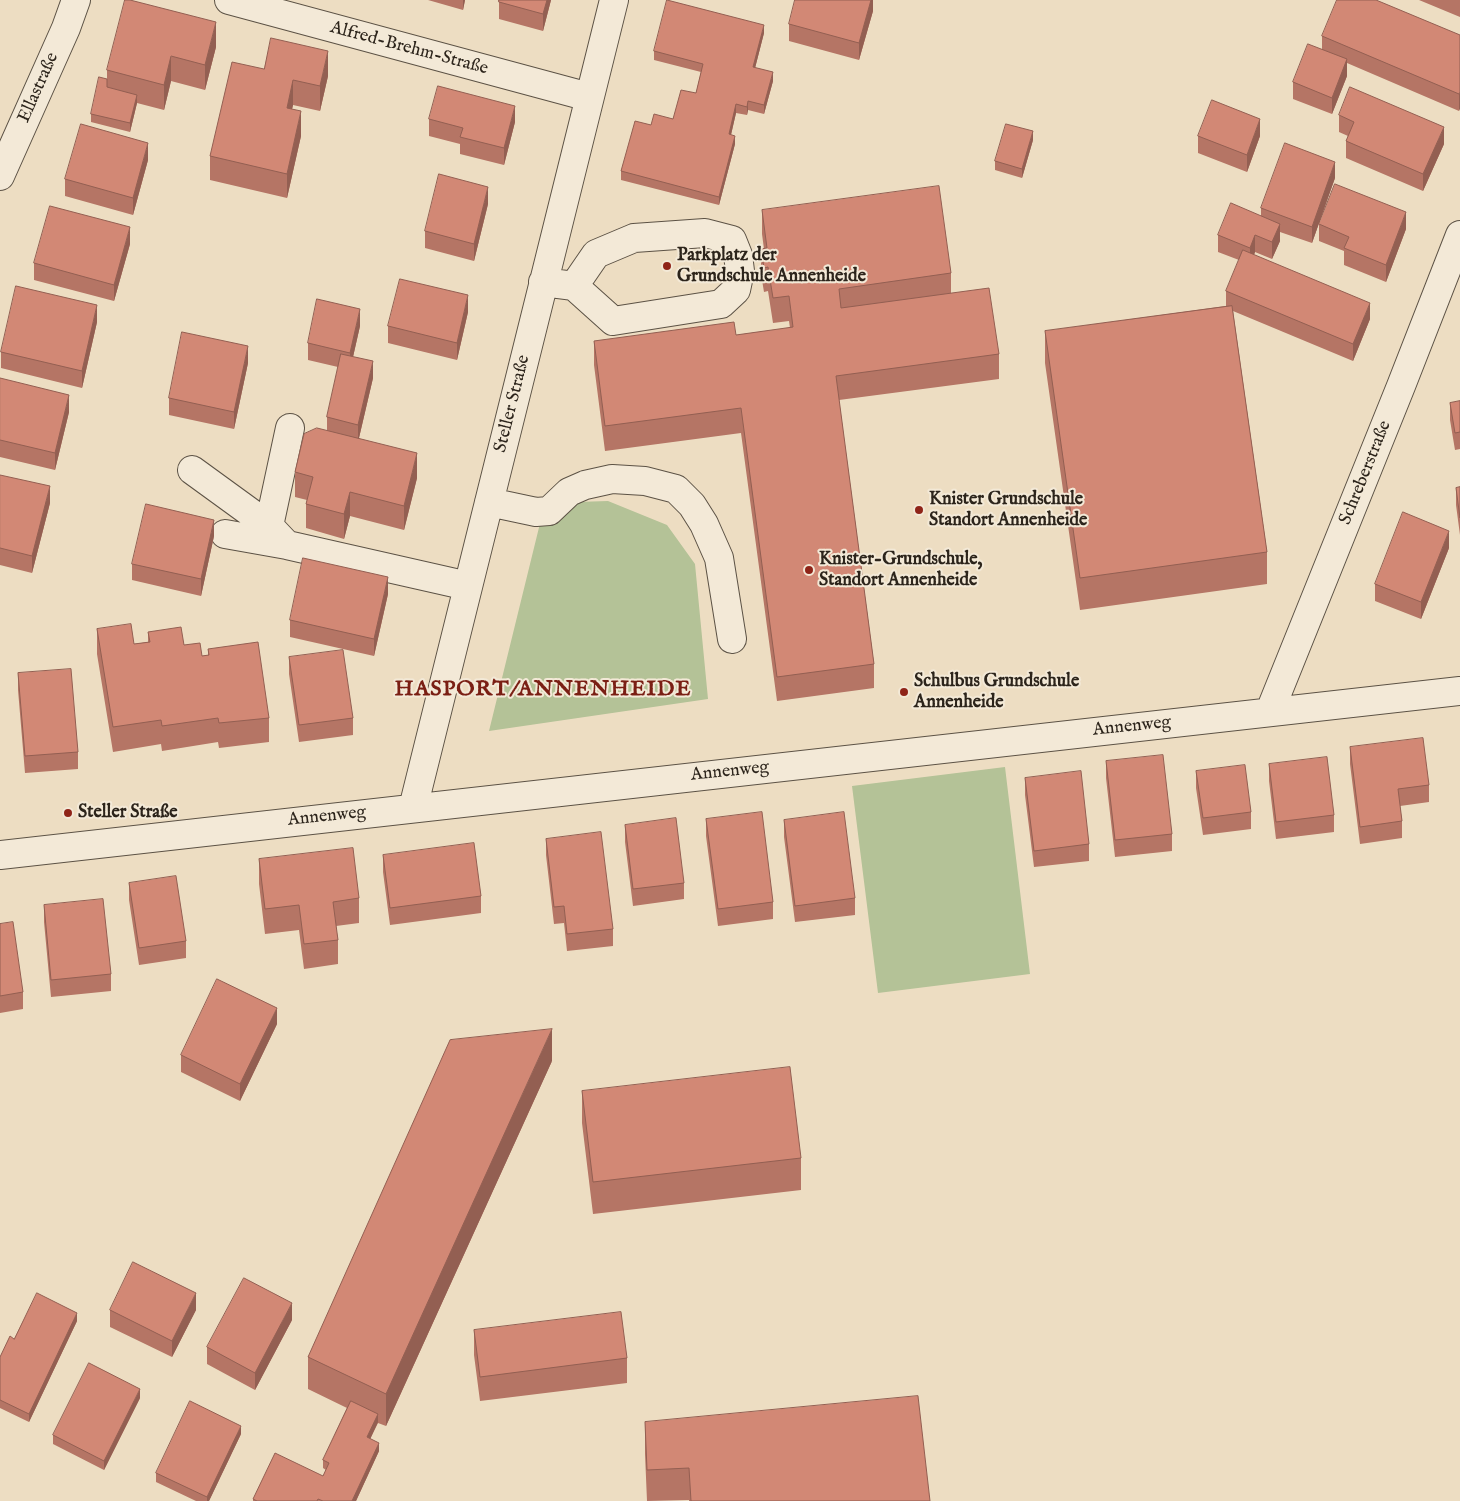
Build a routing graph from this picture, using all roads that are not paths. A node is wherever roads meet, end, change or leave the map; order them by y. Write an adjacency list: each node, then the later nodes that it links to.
1 (76, 0): 5 (street, Ellastraße)
2 (229, 0): 4 (street, Alfred-Brehm-Straße)
3 (614, 0): 4 (street, Steller Straße)
4 (589, 97): 7 (street, Steller Straße)
5 (0, 176)
6 (1460, 235): 17 (street, Schreberstraße)
7 (543, 282): 8 (street); 11 (street, Steller Straße)
8 (574, 286): 8 (street)
9 (290, 428): 13 (street)
10 (192, 470): 13 (street)
11 (489, 502): 14 (street, Steller Straße); 15 (street)
12 (225, 534): 13 (street)
13 (278, 535): 14 (street)
14 (468, 586): 18 (street, Steller Straße)
15 (732, 639)
16 (1460, 691): 17 (street, Annenweg)
17 (1270, 711): 18 (street, Annenweg)
18 (413, 808): 19 (street, Annenweg)
19 (0, 854)

